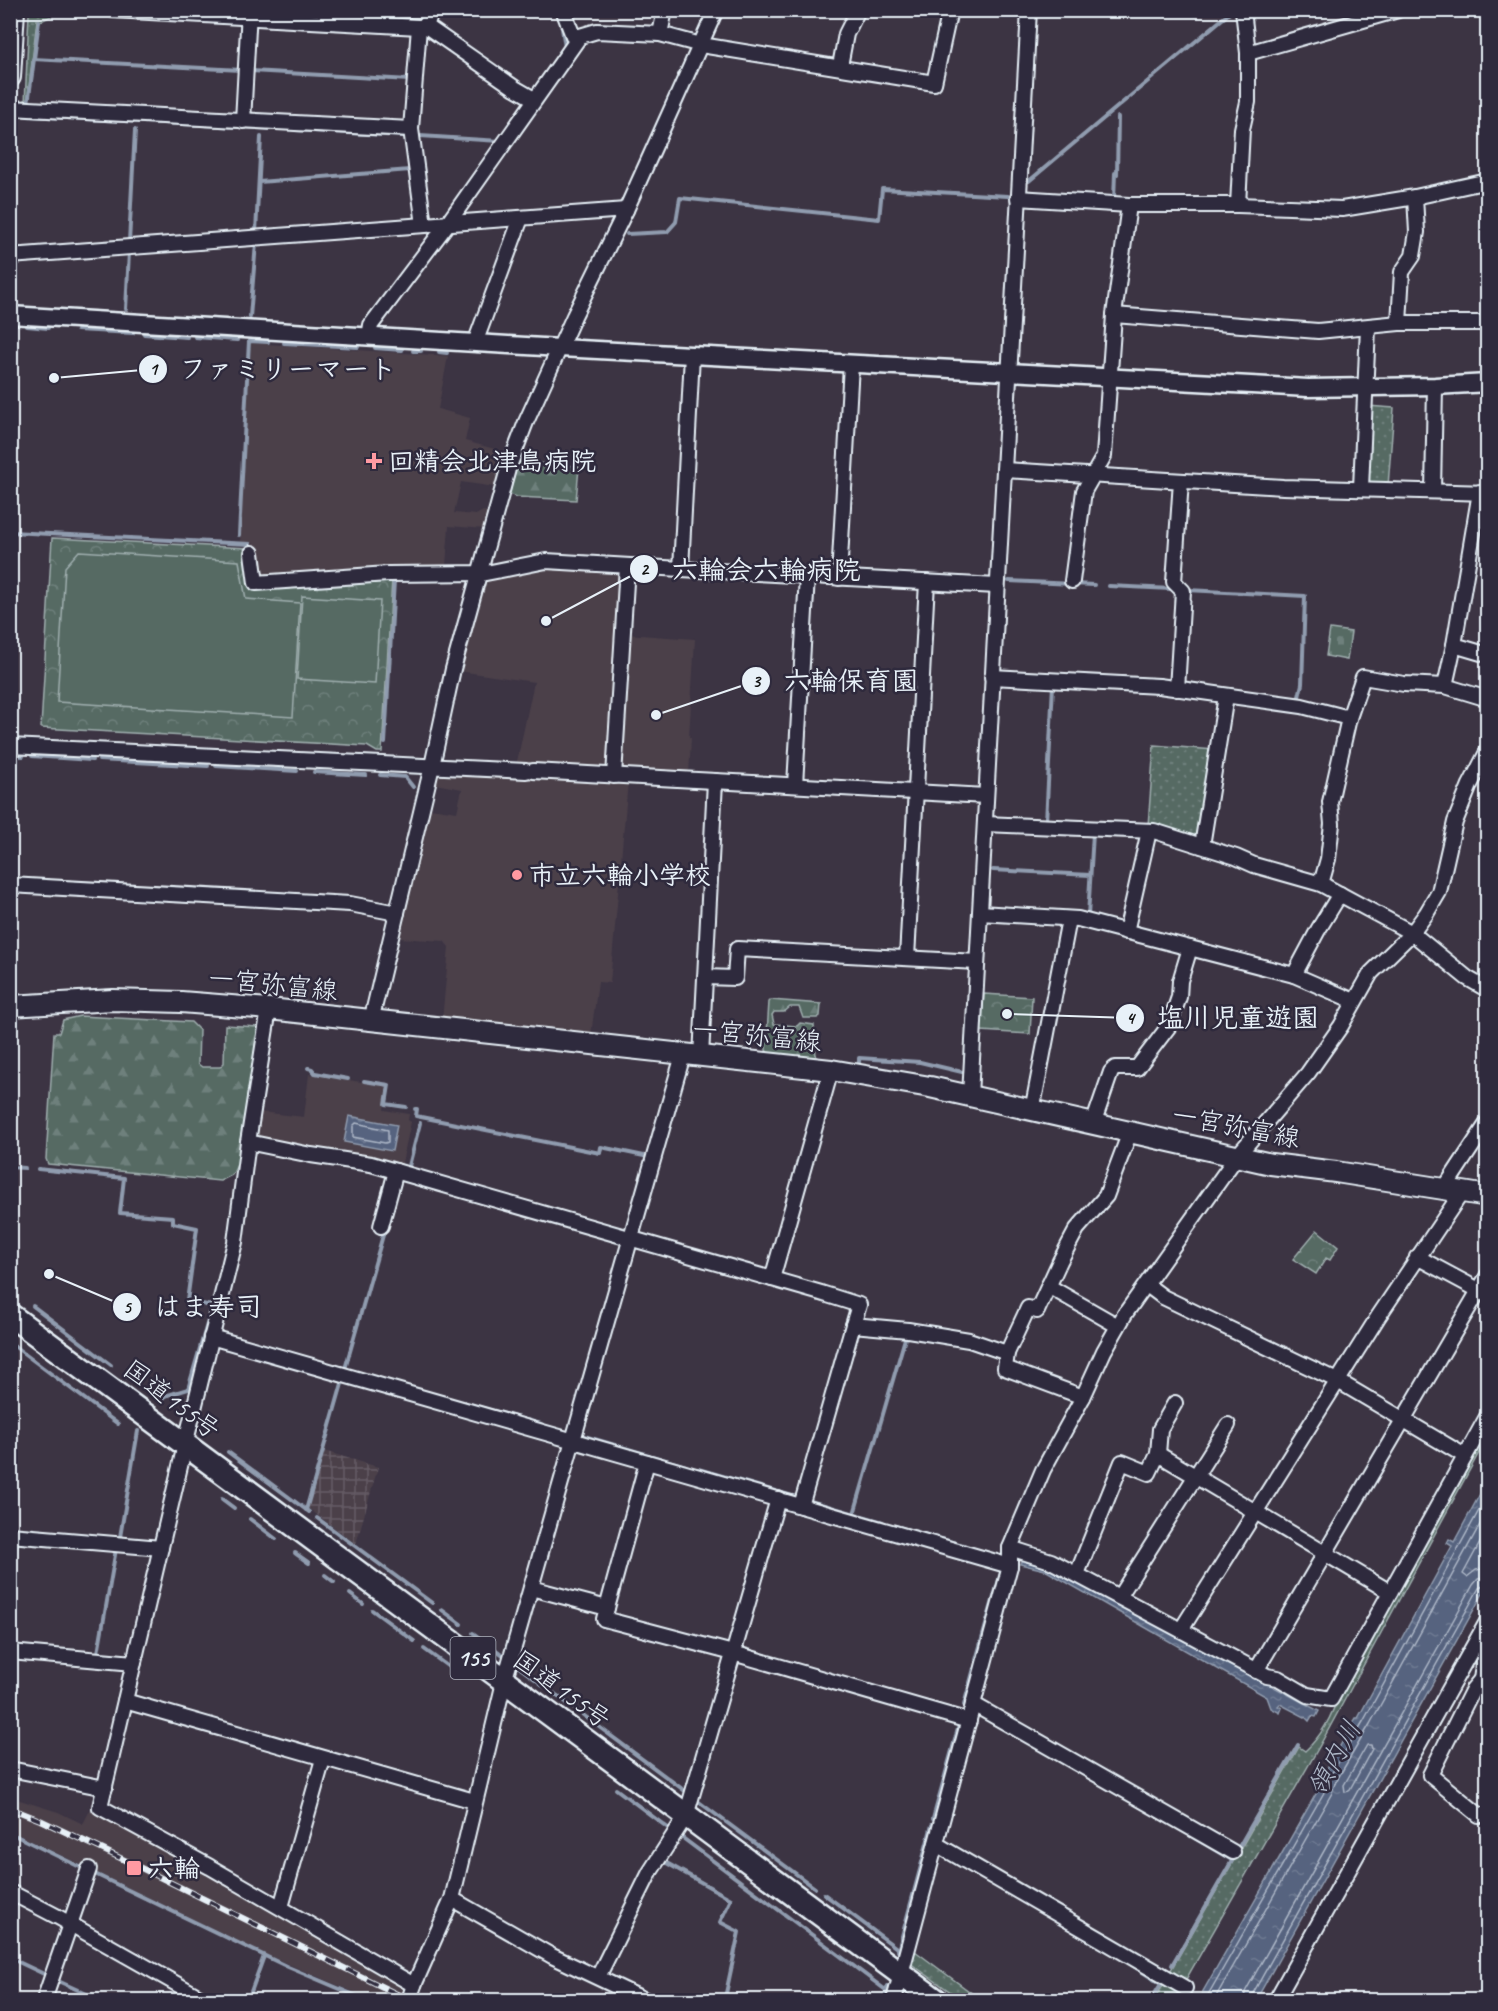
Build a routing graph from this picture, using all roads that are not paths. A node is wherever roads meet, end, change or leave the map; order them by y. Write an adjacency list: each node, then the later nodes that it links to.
1 (14, 10): 19 (main road)
2 (113, 10): 12 (street)
3 (432, 10): 13 (street)
4 (566, 10): 15 (street)
5 (665, 10): 14 (street)
6 (716, 10): 16 (street)
7 (858, 10): 18 (street)
8 (950, 10): 18 (street)
9 (1029, 10): 26 (street)
10 (1243, 10): 17 (street)
11 (1398, 10): 17 (street)
12 (249, 14): 13 (street); 22 (street)
13 (423, 27): 20 (street); 23 (street)
14 (660, 34): 15 (street); 16 (street)
15 (575, 41): 20 (street)
16 (701, 45): 18 (street); 29 (street)
17 (1248, 54): 27 (street)
18 (840, 66)
19 (10, 78)
20 (534, 99): 31 (street)
21 (10, 108): 22 (street)
22 (243, 121): 23 (street)
23 (411, 129): 32 (street)
24 (1488, 181): 25 (street)
25 (1415, 197): 27 (street); 36 (street)
26 (1018, 198): 28 (street); 44 (street)
27 (1238, 205): 28 (street)
28 (1129, 206): 35 (street)
29 (626, 210): 30 (street); 41 (street)
30 (521, 218): 31 (street); 40 (street)
31 (448, 223): 32 (street); 39 (street)
32 (424, 225): 33 (street)
33 (10, 256)
34 (10, 315): 39 (street)
35 (1114, 315): 38 (street); 45 (street)
36 (1399, 323): 37 (street); 38 (street)
37 (1488, 323)
38 (1368, 327): 48 (street)
39 (369, 337): 40 (street)
40 (475, 343): 41 (street)
41 (560, 348): 42 (street); 58 (street)
42 (692, 355): 43 (street); 57 (street)
43 (851, 364): 44 (street); 60 (street)
44 (1009, 372): 45 (street); 49 (street)
45 (1110, 377): 48 (street); 50 (street)
46 (1488, 383): 47 (street)
47 (1435, 386): 48 (street); 53 (street)
48 (1365, 388): 52 (street)
49 (1004, 470): 50 (street); 63 (street)
50 (1092, 475): 51 (street); 61 (street)
51 (1181, 481): 52 (street); 68 (street)
52 (1361, 488): 53 (street)
53 (1433, 490): 54 (street)
54 (1484, 492): 64 (street)
55 (252, 553): 58 (street)
56 (627, 566): 57 (street); 58 (street); 75 (street)
57 (681, 569): 59 (street)
58 (481, 572): 74 (street)
59 (807, 576): 60 (street); 77 (street)
60 (839, 578): 62 (street)
61 (1072, 580)
62 (927, 582): 63 (street); 78 (street)
63 (997, 586): 66 (street)
64 (1454, 645): 65 (street); 67 (street)
65 (1488, 655)
66 (992, 677): 68 (street); 79 (street)
67 (1444, 686): 70 (street); 71 (street)
68 (1177, 689): 69 (street)
69 (1226, 696): 71 (street); 82 (street)
70 (1488, 699)
71 (1350, 718): 83 (street)
72 (10, 746): 74 (street)
73 (1488, 750): 90 (street)
74 (432, 766): 75 (street); 87 (street)
75 (614, 776): 76 (street)
76 (715, 781): 77 (street); 95 (street)
77 (795, 785): 78 (street)
78 (915, 792): 79 (street); 92 (street)
79 (986, 796): 80 (street)
80 (984, 824): 81 (street); 86 (street)
81 (1149, 831): 82 (street); 89 (street)
82 (1202, 846): 83 (street)
83 (1321, 884): 85 (street)
84 (10, 885): 87 (street)
85 (1340, 894): 90 (street); 94 (street)
86 (980, 913): 88 (street); 93 (street)
87 (397, 914): 100 (street)
88 (1069, 919): 89 (street); 104 (street)
89 (1126, 932): 91 (street)
90 (1412, 933): 96 (street); 97 (street)
91 (1190, 948): 94 (street); 106 (street)
92 (907, 958): 93 (street); 95 (street)
93 (977, 962): 103 (street)
94 (1294, 975): 97 (street)
95 (705, 977): 101 (street)
96 (1488, 990)
97 (1354, 1001): 109 (street)
98 (10, 1006): 99 (main road, 一宮弥富線)
99 (269, 1009): 100 (main road, 一宮弥富線); 108 (street)
100 (371, 1021): 101 (main road, 一宮弥富線)
101 (692, 1055): 102 (main road, 一宮弥富線); 114 (street)
102 (831, 1070): 103 (main road, 一宮弥富線); 117 (street)
103 (970, 1096): 104 (main road, 一宮弥富線)
104 (1032, 1111): 106 (main road, 一宮弥富線)
105 (1488, 1122): 111 (street)
106 (1094, 1124): 107 (main road, 一宮弥富線)
107 (1130, 1132): 109 (main road, 一宮弥富線); 119 (street)
108 (248, 1142): 110 (street); 124 (street)
109 (1237, 1156): 111 (main road, 一宮弥富線); 118 (street)
110 (396, 1171): 113 (street); 114 (street)
111 (1453, 1191): 112 (main road, 一宮弥富線); 115 (street)
112 (1488, 1196)
113 (381, 1226)
114 (630, 1238): 117 (street); 132 (street)
115 (1417, 1257): 120 (street); 126 (street)
116 (1488, 1275): 120 (street)
117 (772, 1279): 122 (street)
118 (1147, 1285): 123 (street); 126 (street)
119 (1048, 1286): 123 (street); 125 (street)
120 (1483, 1293): 130 (street)
121 (10, 1315): 133 (highway, 国道155号 / 155)
122 (853, 1325): 125 (street); 139 (street)
123 (1118, 1326): 127 (street)
124 (211, 1337): 132 (street); 133 (street)
125 (1007, 1353): 127 (street)
126 (1338, 1381): 130 (street); 140 (street)
127 (1083, 1397): 143 (street)
128 (1174, 1403): 134 (street)
129 (1488, 1415): 135 (street)
130 (1403, 1420): 135 (street); 144 (street)
131 (1228, 1425): 137 (street)
132 (573, 1440): 136 (street); 147 (street)
133 (185, 1445): 142 (street); 159 (highway, 国道155号 / 155)
134 (1158, 1454): 137 (street); 146 (street)
135 (1465, 1456): 148 (street)
136 (647, 1462): 138 (street); 150 (street)
137 (1196, 1476): 140 (street); 149 (street)
138 (778, 1500): 139 (street); 155 (street)
139 (801, 1506): 145 (street)
140 (1256, 1513): 144 (street); 153 (street)
141 (10, 1534): 142 (street)
142 (161, 1548): 156 (street)
143 (1010, 1548): 145 (street); 146 (street)
144 (1325, 1554): 148 (street); 157 (street)
145 (1010, 1566): 161 (street)
146 (1077, 1574): 149 (street)
147 (531, 1588): 150 (street); 159 (street)
148 (1390, 1592): 157 (street)
149 (1119, 1597): 153 (street)
150 (607, 1608): 155 (street)
151 (1488, 1620): 186 (street)
152 (1488, 1629): 158 (street)
153 (1181, 1630): 157 (street)
154 (10, 1652): 156 (street)
155 (733, 1653): 162 (street); 168 (street)
156 (134, 1663): 160 (street)
157 (1256, 1671)
158 (1484, 1675): 167 (street)
159 (504, 1682): 166 (street); 168 (highway, 国道155号 / 155)
160 (125, 1701): 163 (street); 165 (street)
161 (973, 1704): 162 (street); 170 (street)
162 (969, 1721): 169 (street)
163 (323, 1759): 166 (street); 174 (street)
164 (10, 1769): 165 (street)
165 (105, 1788): 174 (street)
166 (474, 1801): 173 (street)
167 (1488, 1815)
168 (686, 1816): 176 (highway, 国道155号 / 155); 177 (street)
169 (936, 1844): 176 (street); 179 (street)
170 (1233, 1852)
171 (89, 1869): 175 (street)
172 (10, 1892): 175 (street)
173 (452, 1899): 177 (street); 178 (street)
174 (281, 1907): 178 (street)
175 (71, 1924): 180 (street); 181 (street)
176 (901, 1975): 184 (street); 185 (highway, 国道155号 / 155)
177 (598, 1977): 183 (street)
178 (414, 1984): 182 (street)
179 (1185, 1988)
180 (44, 2001)
181 (205, 2001)
182 (409, 2001)
183 (645, 2001)
184 (894, 2001)
185 (936, 2001)
186 (1276, 2001)

